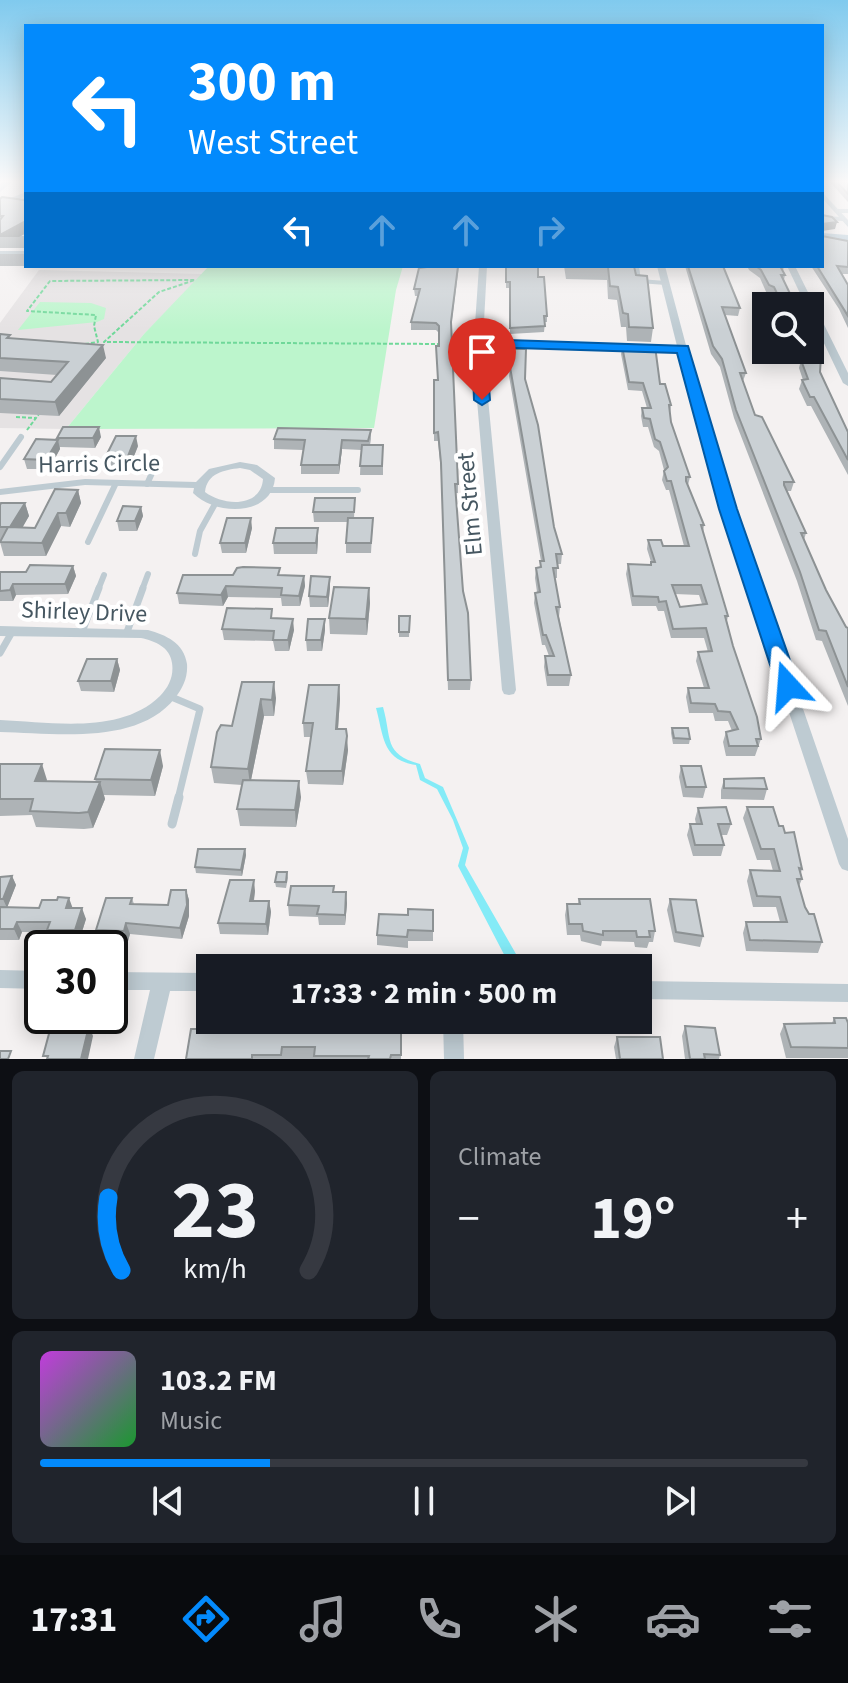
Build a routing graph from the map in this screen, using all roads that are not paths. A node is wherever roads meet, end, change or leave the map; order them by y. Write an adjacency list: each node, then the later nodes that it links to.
1 (824, 237): 2 (main road)
2 (848, 239)
3 (0, 253): 4 (lane)
4 (24, 253)
5 (483, 268): 10 (street, Elm Street)
6 (637, 268): 9 (lane)
7 (662, 268): 9 (street)
8 (792, 268): 12 (street)
9 (666, 283): 11 (street)
10 (479, 344): 11 (street); 31 (street, Elm Street)
11 (683, 349): 35 (street)
12 (848, 383)
13 (21, 437): 14 (lane)
14 (0, 467)
15 (153, 471): 17 (lane)
16 (116, 483): 17 (street, Harris Circle); 21 (street, Harris Circle); 23 (lane)
17 (147, 484): 18 (street, Harris Circle)
18 (199, 485): 19 (street, Harris Circle); 22 (street)
19 (268, 490): 20 (lane); 22 (street)
20 (358, 490)
21 (0, 492)
22 (215, 504): 24 (lane)
23 (88, 542)
24 (195, 554)
25 (148, 574): 29 (lane)
26 (104, 575): 28 (lane)
27 (6, 631): 28 (street, Shirley Drive); 30 (lane)
28 (82, 632): 29 (street, Shirley Drive)
29 (127, 632): 32 (street, Shirley Drive)
30 (0, 653)
31 (509, 690)
32 (169, 696): 33 (street); 34 (lane)
33 (0, 726)
34 (172, 824)
35 (848, 864)
36 (0, 979): 37 (street)
37 (24, 980)
38 (128, 981): 39 (street)
39 (162, 982): 40 (street); 44 (street)
40 (196, 982)
41 (652, 990): 42 (street)
42 (848, 993)
43 (453, 1034): 45 (street)
44 (144, 1059)
45 (454, 1059)

